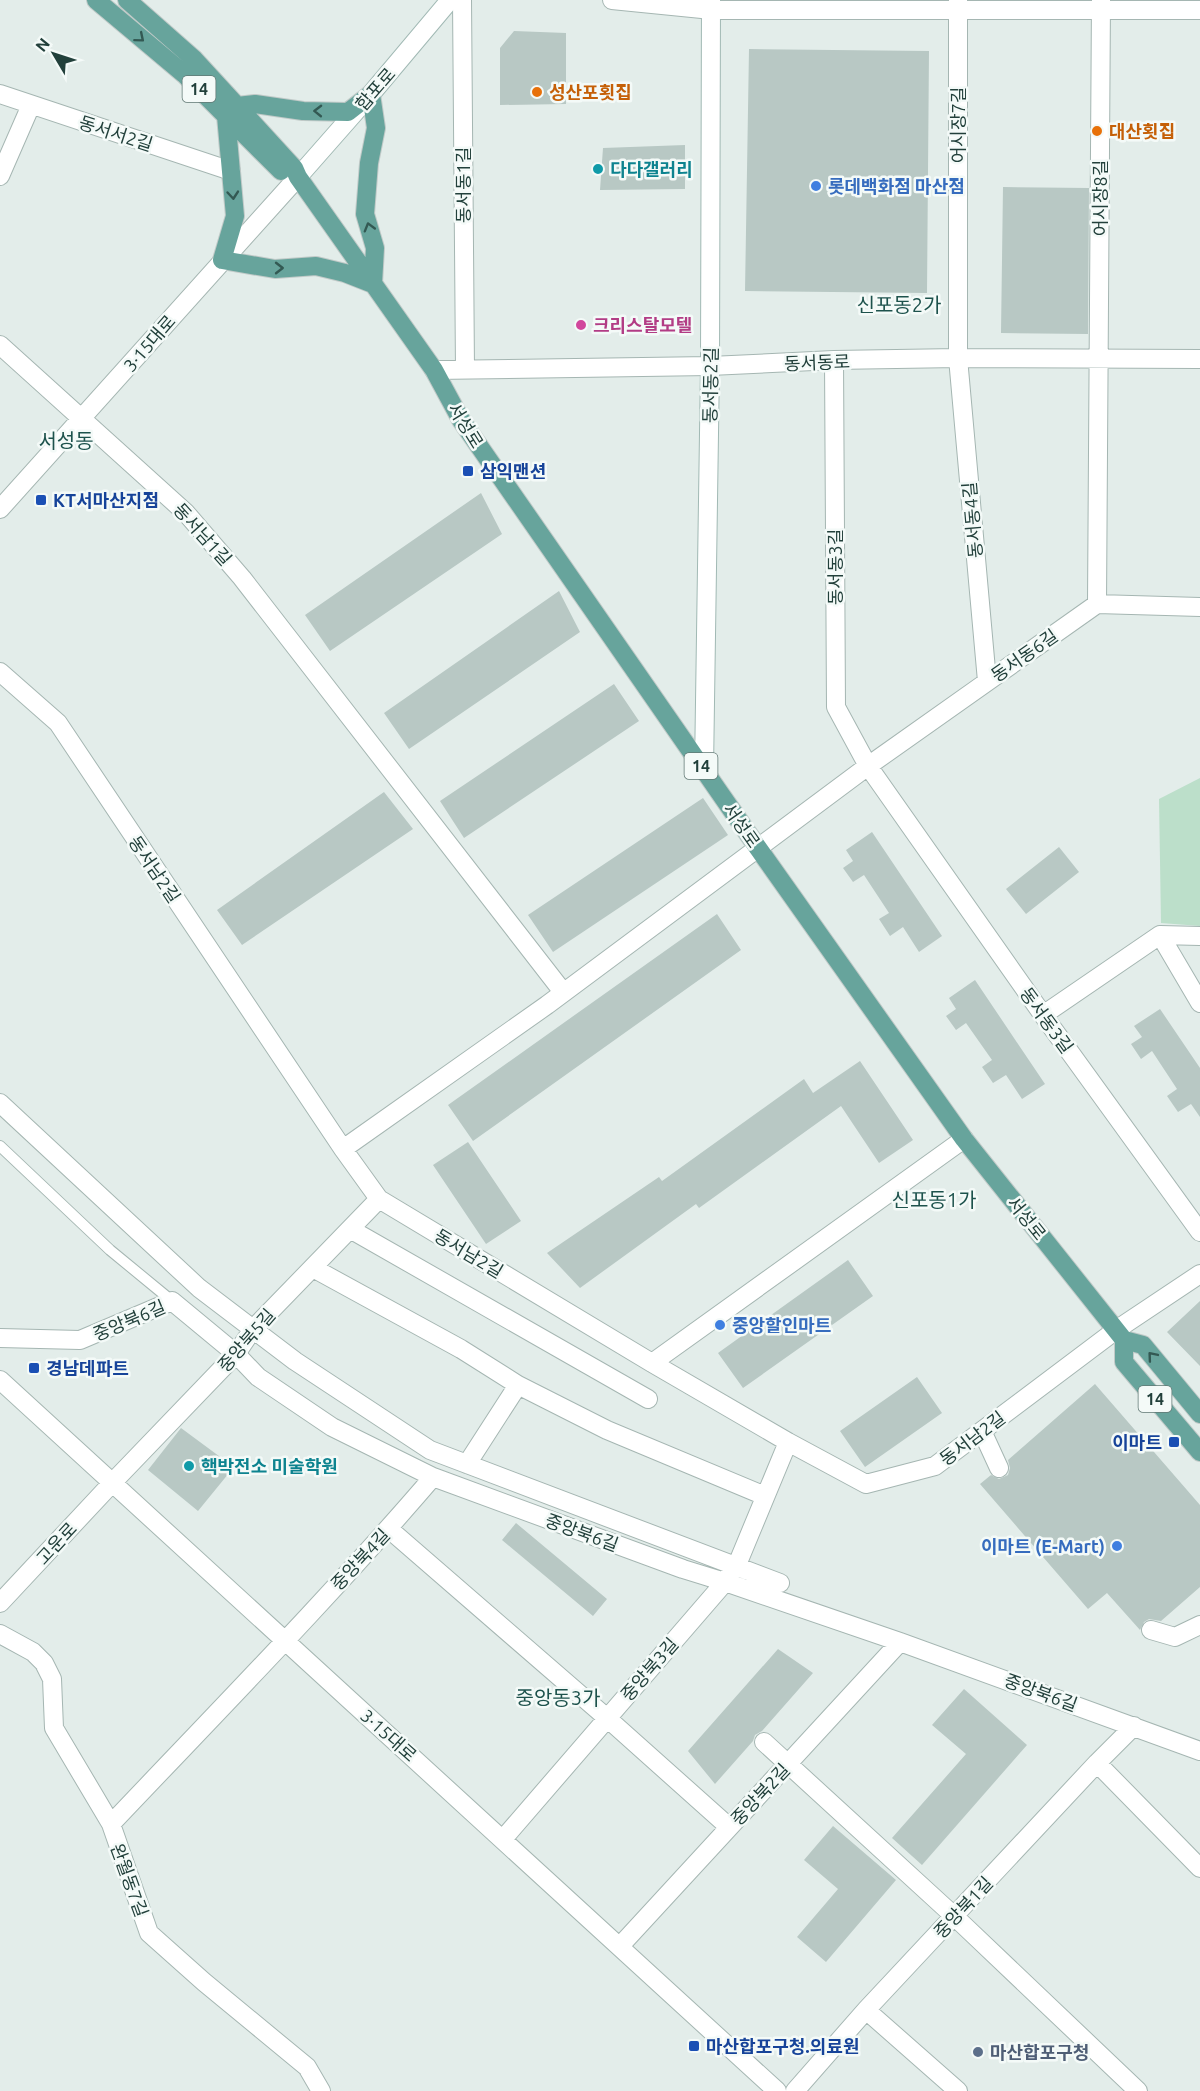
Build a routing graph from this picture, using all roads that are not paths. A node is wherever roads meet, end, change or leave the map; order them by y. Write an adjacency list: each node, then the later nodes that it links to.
1 (96, 0): 13 (main road, 14, one-way to 13)
2 (128, 0): 13 (main road, 14)
3 (450, 0): 11 (street, 합포로)
4 (462, 0): 26 (street, 동서동1길)
5 (612, 0): 6 (street)
6 (711, 5): 7 (street); 24 (street, 동서동2길)
7 (958, 5): 8 (street); 20 (street, 어시장7길)
8 (1101, 5): 9 (street); 22 (street, 어시장8길)
9 (1200, 10)
10 (0, 94): 12 (street, 동서서2길)
11 (371, 94): 13 (main road, one-way to 13); 16 (street, 합포로); 18 (main road, one-way to 11)
12 (31, 105): 14 (street, 동서서2길); 15 (street)
13 (231, 111): 14 (main road); 16 (main road, 14)
14 (231, 171): 17 (main road, one-way to 17)
15 (0, 176)
16 (298, 177): 17 (street, 3·15대로); 18 (main road, 서성로 / 14)
17 (222, 260): 18 (main road, one-way to 18); 27 (street, 3·15대로)
18 (373, 284): 25 (main road, 서성로 / 14)
19 (0, 345): 27 (street, 동서남1길)
20 (958, 358): 22 (street, 동서동로); 23 (street, 동서동로); 32 (street, 동서동4길)
21 (1200, 358): 22 (street, 동서동로)
22 (1099, 359): 29 (street, 어시장8길)
23 (834, 360): 24 (street, 동서동로); 33 (street, 동서동3길)
24 (710, 366): 26 (street, 동서동로); 34 (street, 동서동2길)
25 (434, 370): 26 (street, 동서동로); 34 (main road, 서성로 / 14)
26 (465, 370)
27 (82, 418): 28 (street, 3·15대로); 38 (street, 동서남1길)
28 (0, 509)
29 (1097, 604): 30 (street); 32 (street, 동서동6길)
30 (1200, 607)
31 (0, 672): 44 (street, 동서남2길)
32 (987, 681): 33 (street, 동서동6길)
33 (868, 766): 35 (street, 동서동6길); 40 (street, 동서동3길)
34 (704, 770): 35 (main road, 서성로 / 14)
35 (758, 848): 38 (street, 동서동6길); 42 (main road, 서성로 / 14)
36 (1160, 935): 37 (street); 39 (street); 40 (street)
37 (1200, 936)
38 (563, 992): 44 (street, 동서동6길)
39 (1200, 1003)
40 (1043, 1016): 47 (street, 동서동3길)
41 (0, 1103): 51 (street)
42 (964, 1139): 52 (main road, 서성로 / 14); 55 (street)
43 (0, 1146): 50 (lane)
44 (343, 1149): 45 (street, 동서남2길)
45 (379, 1199): 46 (street, 중앙북5길); 55 (street, 동서남2길)
46 (350, 1229): 48 (street, 중앙북5길); 58 (street)
47 (1200, 1232)
48 (313, 1268): 51 (street, 중앙북5길); 57 (street)
49 (1200, 1274): 52 (street)
50 (172, 1301): 53 (street, 중앙북6길); 54 (street, 중앙북6길)
51 (253, 1329): 54 (street, 중앙북5길); 63 (street)
52 (1120, 1335): 59 (main road, 서성로 / 14, one-way to 52); 60 (street, 동서남2길); 62 (main road, 서성로 / 14)
53 (0, 1338)
54 (236, 1354): 65 (street, 중앙북6길); 66 (street, 중앙북5길)
55 (652, 1363): 61 (street, 동서남2길)
56 (0, 1380): 66 (street, 3·15대로)
57 (518, 1385): 63 (street); 67 (street)
58 (648, 1399)
59 (1200, 1414)
60 (982, 1431): 61 (street, 동서남2길); 64 (street)
61 (788, 1442): 67 (street, 중앙북3길)
62 (1200, 1452)
63 (467, 1464): 69 (street)
64 (999, 1468)
65 (433, 1477): 68 (street, 중앙북4길); 69 (street, 중앙북6길)
66 (112, 1482): 71 (street, 고운로); 75 (street, 3·15대로)
67 (765, 1496): 69 (street, 중앙북3길)
68 (389, 1528): 75 (street, 중앙북4길); 77 (street)
69 (730, 1574): 70 (street); 76 (street, 중앙북6길); 77 (street, 중앙북3길)
70 (780, 1583)
71 (0, 1603)
72 (1200, 1625): 73 (street)
73 (1151, 1630)
74 (0, 1634): 83 (street, 완월동7길)
75 (285, 1640): 83 (street, 중앙북4길); 85 (street, 3·15대로)
76 (900, 1642): 78 (street, 중앙북6길); 82 (street, 중앙북2길)
77 (607, 1718): 84 (street); 85 (street, 중앙북3길)
78 (1134, 1726): 80 (street, 중앙북6길); 81 (street, 중앙북1길)
79 (764, 1742): 82 (street)
80 (1200, 1751)
81 (1097, 1763): 86 (street); 87 (street, 중앙북1길)
82 (786, 1765): 84 (street, 중앙북2길); 87 (street)
83 (111, 1824): 90 (street, 완월동7길)
84 (729, 1827): 88 (street, 중앙북2길)
85 (503, 1839): 88 (street, 3·15대로)
86 (1200, 1868)
87 (954, 1916): 89 (street, 중앙북1길); 94 (street)
88 (620, 1946): 91 (street, 3·15대로)
89 (866, 2010): 92 (street, 중앙북1길); 93 (street)
90 (321, 2091)
91 (777, 2091)
92 (795, 2091)
93 (958, 2091)
94 (1137, 2091)

